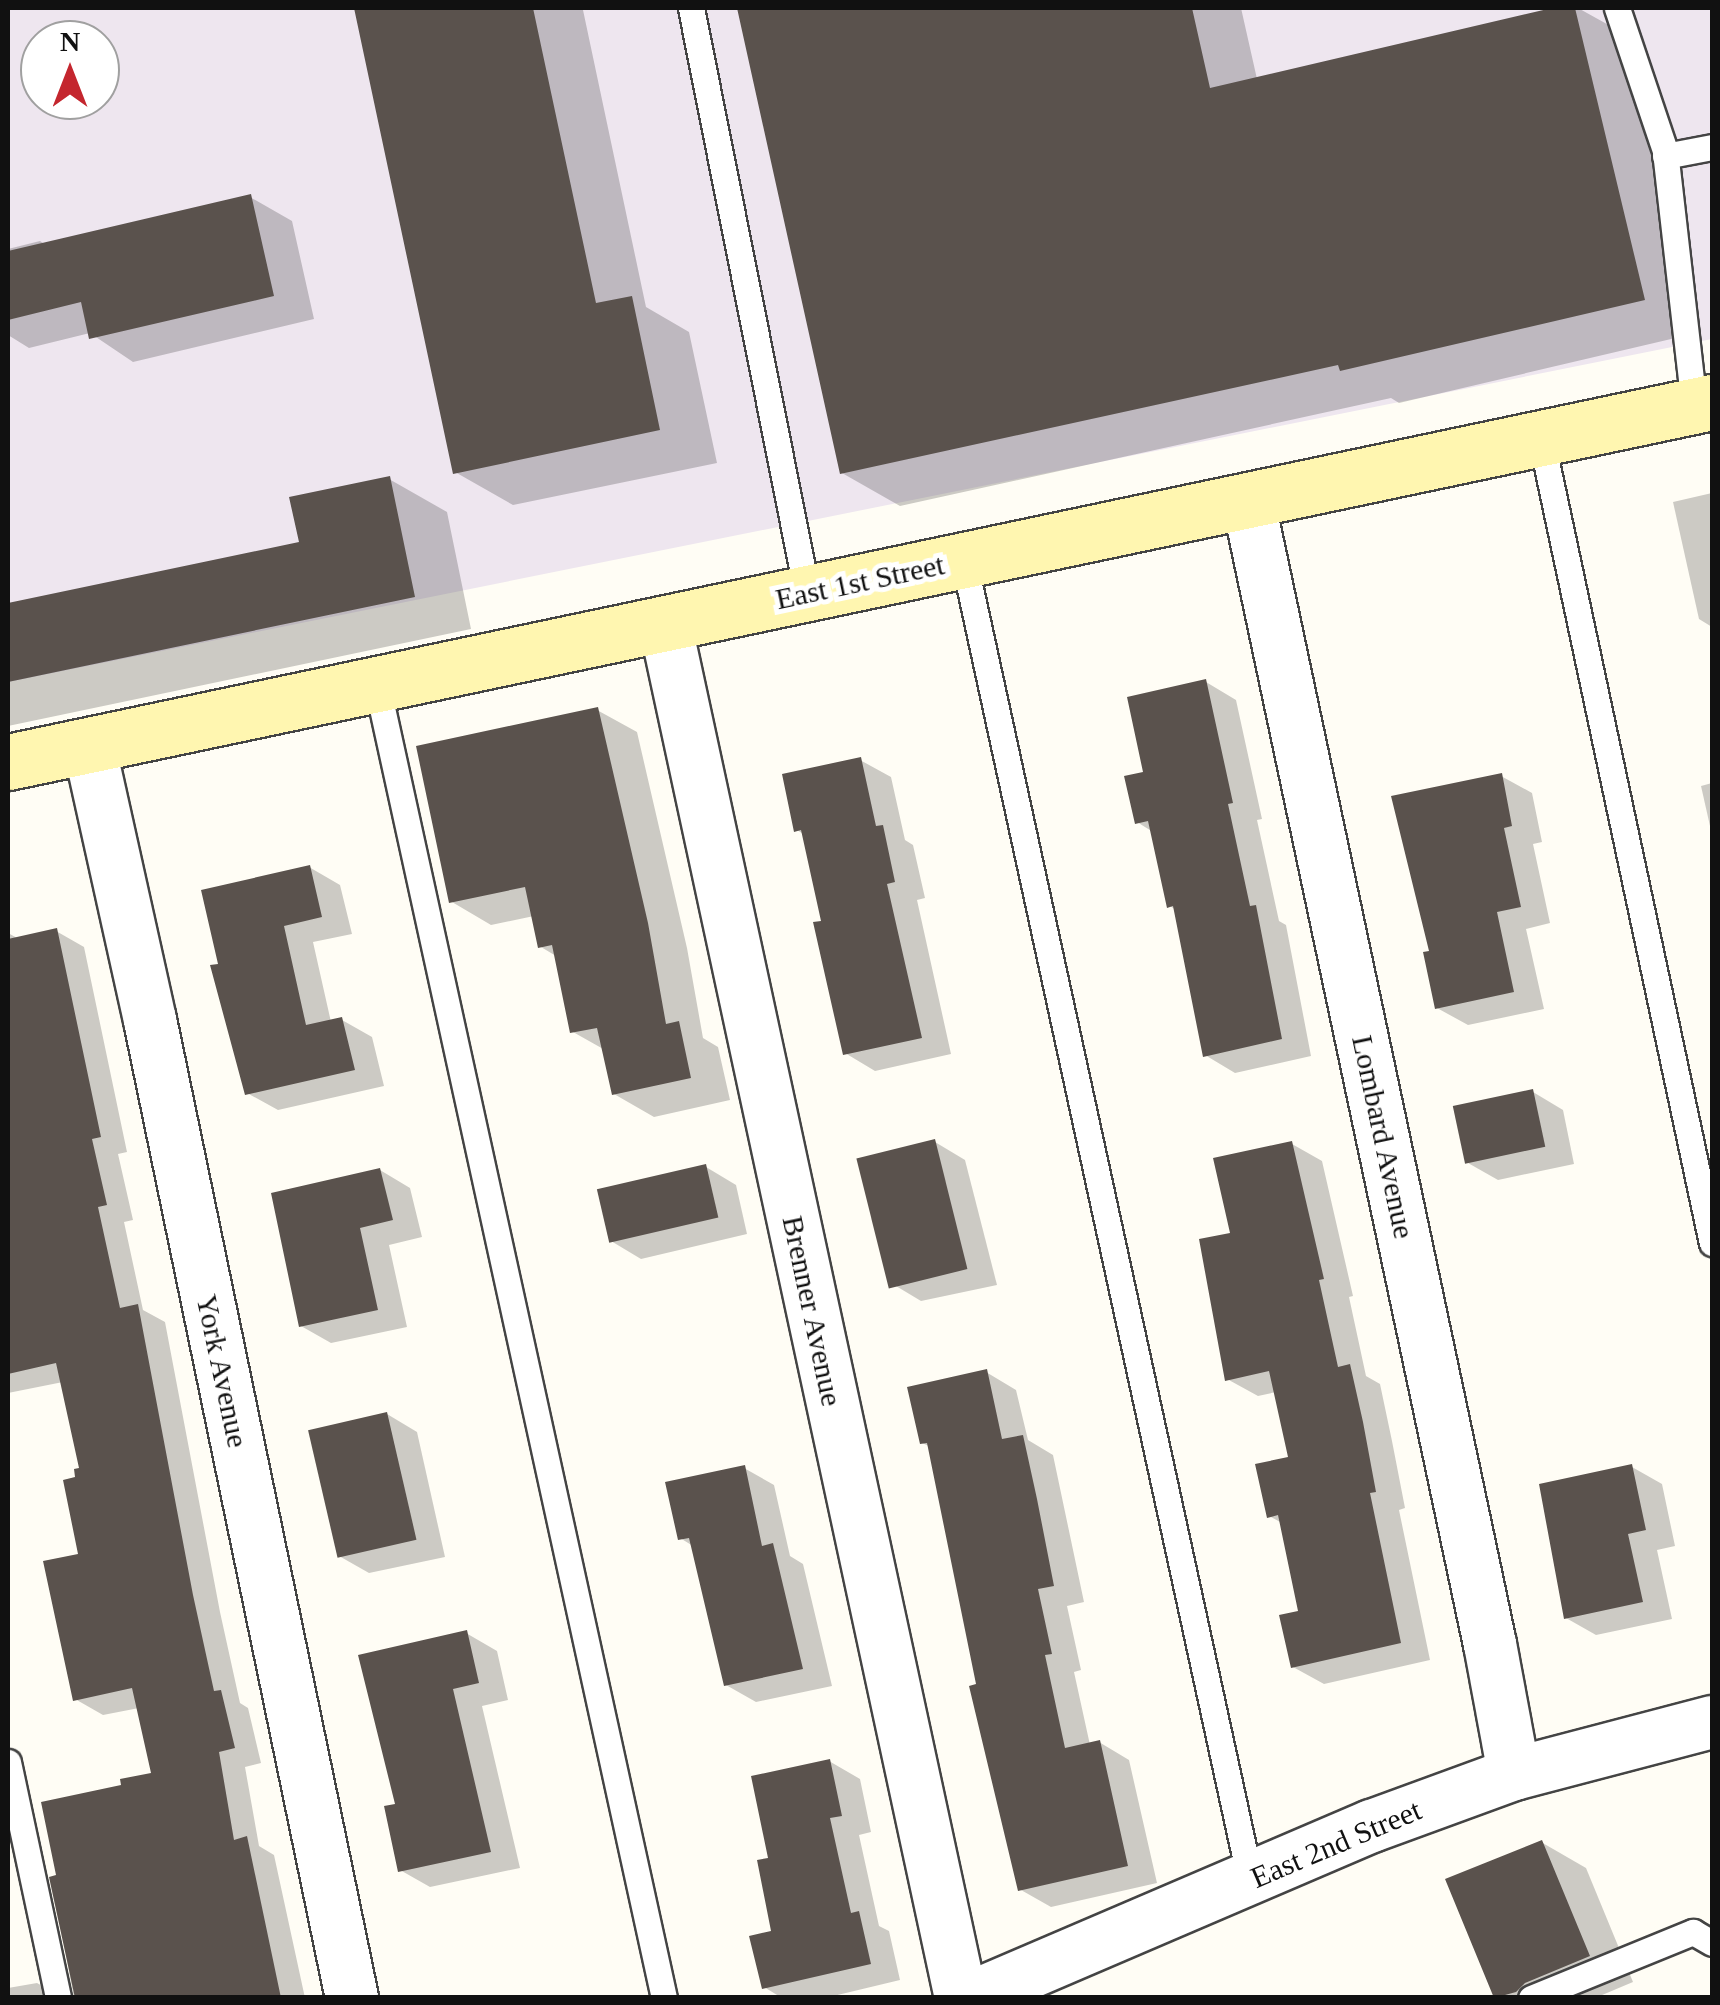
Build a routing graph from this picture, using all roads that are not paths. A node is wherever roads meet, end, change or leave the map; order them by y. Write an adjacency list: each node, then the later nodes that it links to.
1 (691, 8): 9 (lane)
2 (1616, 8): 4 (lane)
3 (1712, 147): 4 (lane)
4 (1665, 156): 5 (lane)
5 (1703, 404): 6 (main road, East 1st Street)
6 (1541, 438): 7 (main road, East 1st Street); 14 (lane)
7 (1248, 500): 8 (main road, East 1st Street); 17 (street, Lombard Avenue)
8 (964, 560): 9 (main road, East 1st Street); 18 (lane)
9 (807, 593): 10 (main road, East 1st Street)
10 (666, 624): 11 (main road, East 1st Street); 23 (street, Brenner Avenue)
11 (377, 684): 12 (main road, East 1st Street); 22 (lane)
12 (89, 745): 13 (main road, East 1st Street); 21 (street, York Avenue)
13 (8, 762)
14 (1712, 1243)
15 (1712, 1722): 17 (street, East 2nd Street)
16 (8, 1762): 20 (lane)
17 (1514, 1774): 18 (street, East 2nd Street)
18 (1250, 1879): 24 (street, East 2nd Street)
19 (1712, 1942): 25 (lane)
20 (58, 1998)
21 (352, 1998)
22 (664, 1998)
23 (961, 1998)
24 (970, 1998)
25 (1531, 1998)

